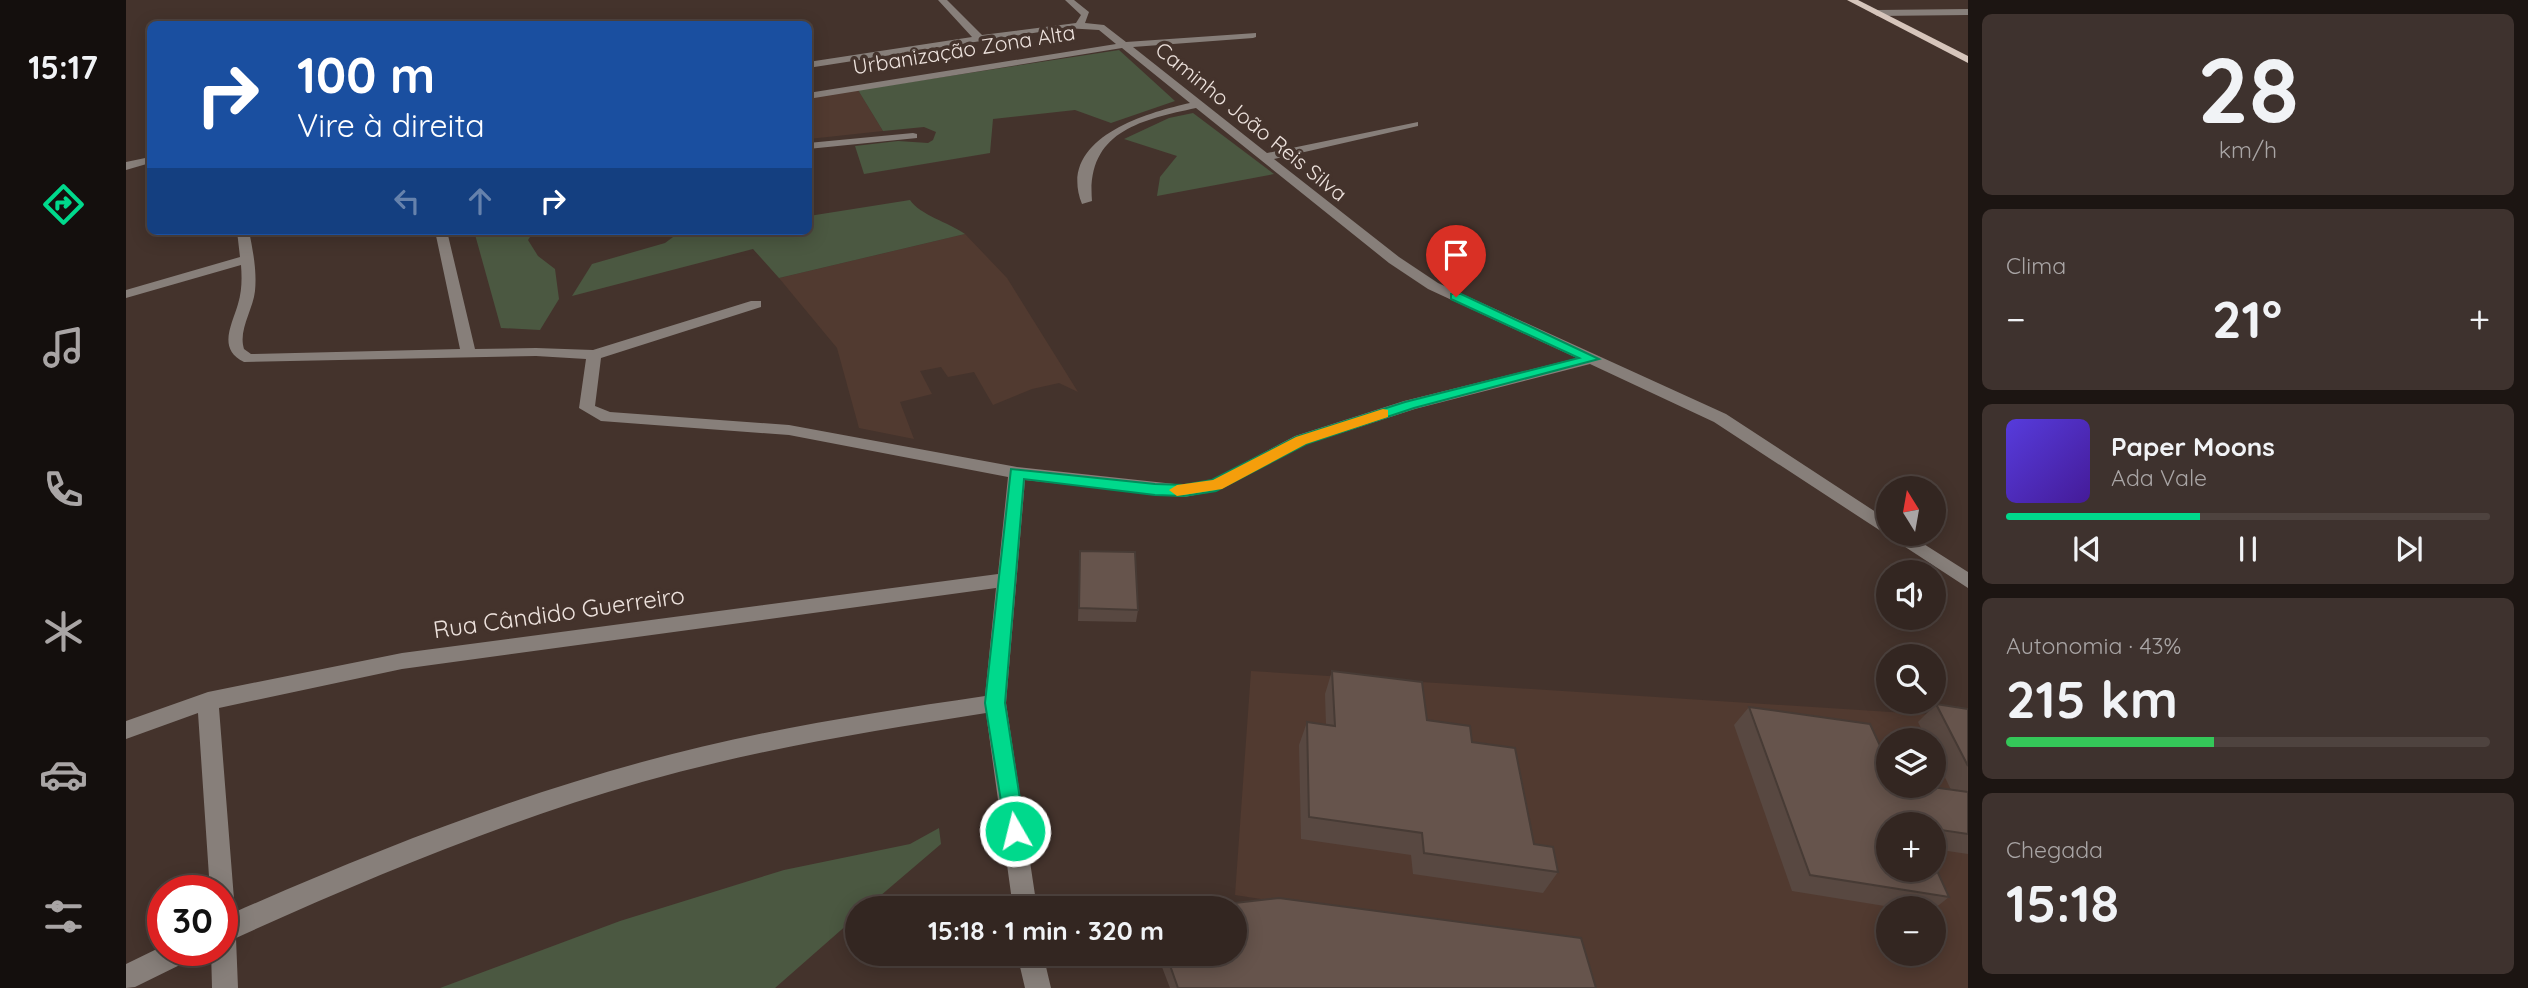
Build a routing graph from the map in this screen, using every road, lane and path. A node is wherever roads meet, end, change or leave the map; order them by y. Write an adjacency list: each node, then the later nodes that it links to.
1 (942, 0): 8 (street)
2 (1069, 0): 6 (street)
3 (1851, 0): 5 (main road)
4 (1968, 12): 5 (street)
5 (1877, 13): 10 (main road)
6 (1080, 24): 8 (street); 9 (street, Caminho João Reis Silva)
7 (1253, 35): 9 (street, Urbanização Zona Alta)
8 (979, 38): 11 (street)
9 (1126, 45): 12 (street, Urbanização Zona Alta); 13 (street, Caminho João Reis Silva)
10 (1968, 60)
11 (812, 64)
12 (812, 95)
13 (1196, 105): 17 (street, Caminho João Reis Silva); 20 (street)
14 (1414, 124): 17 (street)
15 (913, 136): 16 (street)
16 (812, 146)
17 (1265, 156): 28 (street, Caminho João Reis Silva)
18 (147, 161): 19 (street)
19 (126, 166)
20 (1086, 201)
21 (244, 235): 23 (street)
22 (442, 235): 26 (street)
23 (247, 259): 24 (street); 26 (street)
24 (126, 294)
25 (756, 304): 27 (street)
26 (469, 354): 27 (street)
27 (594, 355): 29 (street)
28 (1592, 359): 29 (street); 30 (street, Caminho João Reis Silva)
29 (1017, 473): 32 (street)
30 (1876, 521)
31 (1914, 546): 33 (street)
32 (1005, 580): 34 (street, Rua Cândido Guerreiro); 35 (street)
33 (1968, 581)
34 (208, 701): 36 (street, Rua Cândido Guerreiro); 37 (street)
35 (995, 703): 38 (street); 39 (street)
36 (126, 730)
37 (221, 875)
38 (1022, 896)
39 (238, 924)
40 (150, 966): 42 (street)
41 (224, 966): 43 (street)
42 (126, 978)
43 (225, 988)

